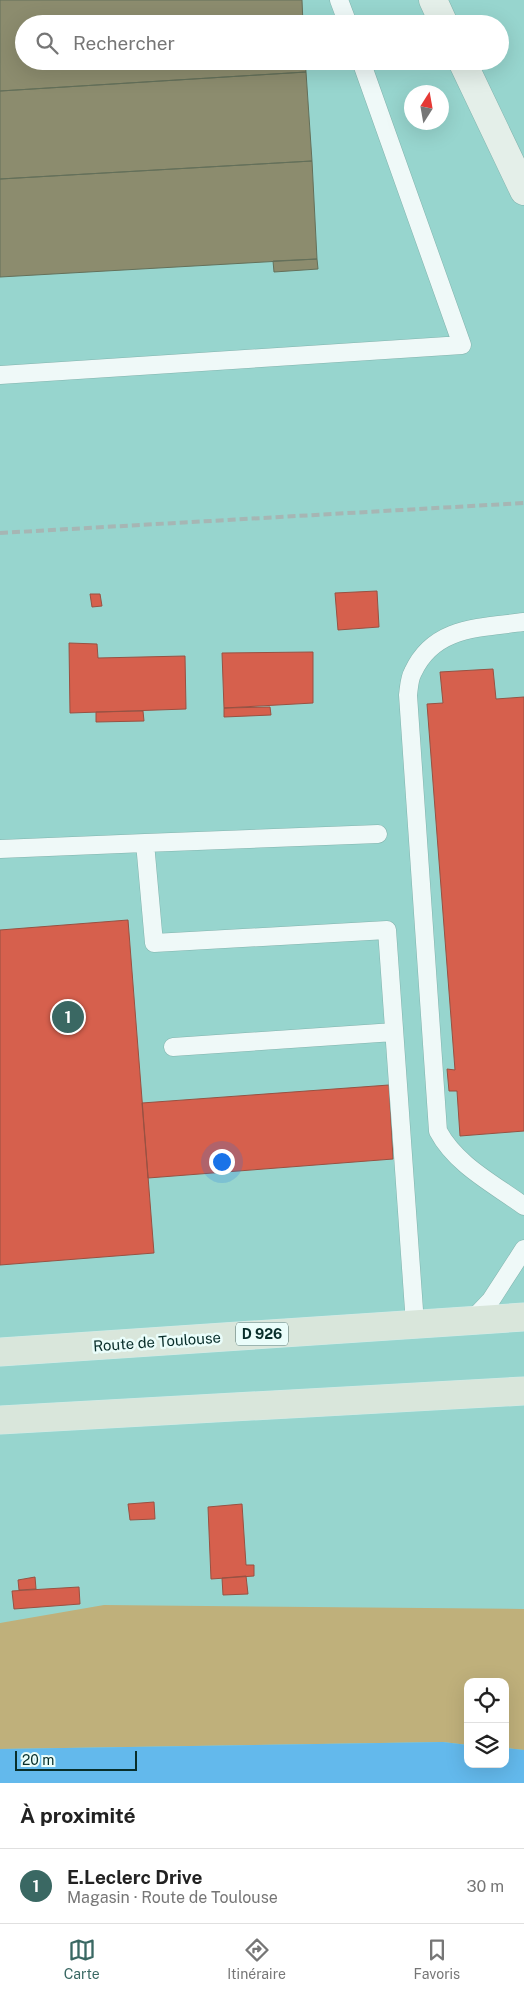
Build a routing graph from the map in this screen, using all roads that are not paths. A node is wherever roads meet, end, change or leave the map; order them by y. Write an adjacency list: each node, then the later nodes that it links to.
1 (339, 0): 3 (lane)
2 (433, 0): 4 (main road)
3 (345, 15)
4 (440, 15)
5 (364, 70): 8 (lane)
6 (466, 70): 7 (main road)
7 (524, 191)
8 (0, 375)
9 (524, 622): 15 (lane)
10 (378, 834): 11 (lane)
11 (145, 843): 12 (lane); 13 (lane)
12 (0, 850)
13 (394, 1032): 14 (lane); 19 (lane)
14 (173, 1047)
15 (524, 1206)
16 (524, 1249): 18 (lane)
17 (524, 1317): 18 (main road, Route de Toulouse / D 926)
18 (472, 1320): 19 (main road, Route de Toulouse / D 926)
19 (415, 1324): 20 (main road, Route de Toulouse / D 926)
20 (0, 1352)
21 (524, 1391): 22 (main road)
22 (0, 1420)

